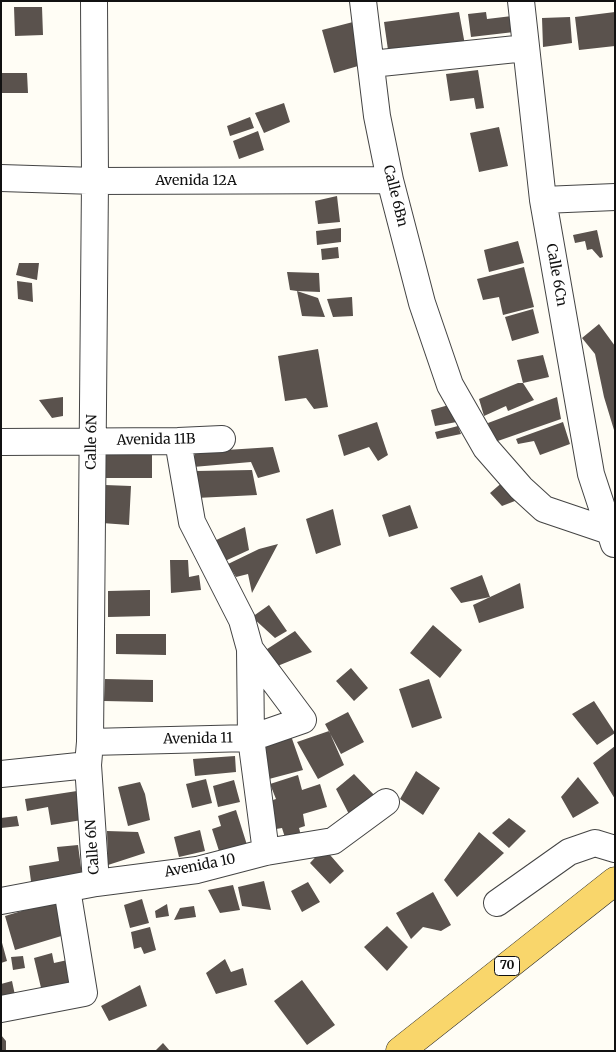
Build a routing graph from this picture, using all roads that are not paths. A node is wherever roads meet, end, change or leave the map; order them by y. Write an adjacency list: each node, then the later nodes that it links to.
1 (94, 1): 8 (street, Calle 6N)
2 (363, 1): 5 (street, Calle 6Bn)
3 (521, 1): 4 (street, Calle 6Cn)
4 (526, 48): 5 (street); 10 (street, Calle 6Cn)
5 (371, 64): 7 (street, Calle 6Bn)
6 (1, 178): 8 (street, Avenida 12A)
7 (390, 180): 8 (street, Avenida 12A); 15 (street, Calle 6Bn)
8 (95, 181): 12 (street, Calle 6N)
9 (615, 197): 10 (street)
10 (543, 200): 15 (street, Calle 6Cn)
11 (222, 439): 13 (street, Avenida 11B)
12 (92, 441): 13 (street, Avenida 11B); 14 (street, Avenida 11B); 18 (street, Calle 6N)
13 (178, 441): 16 (street)
14 (1, 442)
15 (612, 538)
16 (250, 649): 17 (street); 17 (street, Avenida 11)
17 (251, 738): 18 (street, Avenida 11); 22 (street)
18 (89, 754): 19 (street, Avenida 11); 24 (street, Calle 6N)
19 (1, 774)
20 (386, 802): 22 (street, Avenida 10)
21 (615, 849): 27 (street)
22 (266, 852): 24 (street, Avenida 10)
23 (615, 881): 29 (main road, 70)
24 (96, 883): 25 (street, Avenida 10)
25 (67, 889): 26 (street, Avenida 10); 28 (street)
26 (1, 901)
27 (497, 903)
28 (1, 1009)
29 (400, 1051)

